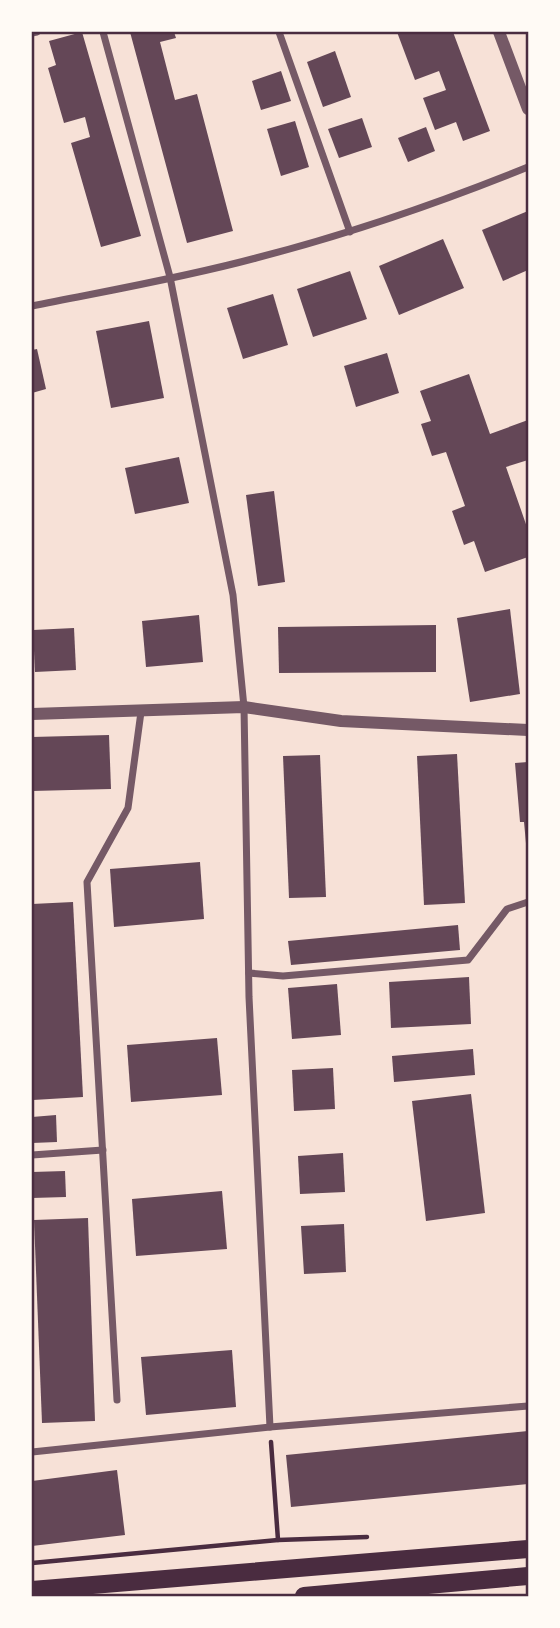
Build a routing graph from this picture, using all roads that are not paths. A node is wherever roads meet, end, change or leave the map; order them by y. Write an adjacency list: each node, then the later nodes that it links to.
1 (37, 32): 5 (street)
2 (103, 32): 9 (street)
3 (279, 32): 8 (street)
4 (499, 32): 6 (street)
5 (32, 33)
6 (528, 109)
7 (528, 167): 8 (street)
8 (350, 232): 9 (street)
9 (170, 278): 10 (street); 11 (street)
10 (32, 306)
11 (244, 707): 12 (street); 14 (street); 16 (street)
12 (141, 712): 13 (street); 17 (street)
13 (32, 715)
14 (528, 730)
15 (528, 901): 16 (street)
16 (249, 973): 21 (street)
17 (103, 1150): 18 (street); 19 (street)
18 (32, 1155)
19 (117, 1400)
20 (528, 1406): 21 (street)
21 (270, 1427): 22 (street)
22 (32, 1452)
23 (528, 1549): 25 (main road)
24 (528, 1576): 26 (main road)
25 (32, 1590)
26 (304, 1597)

